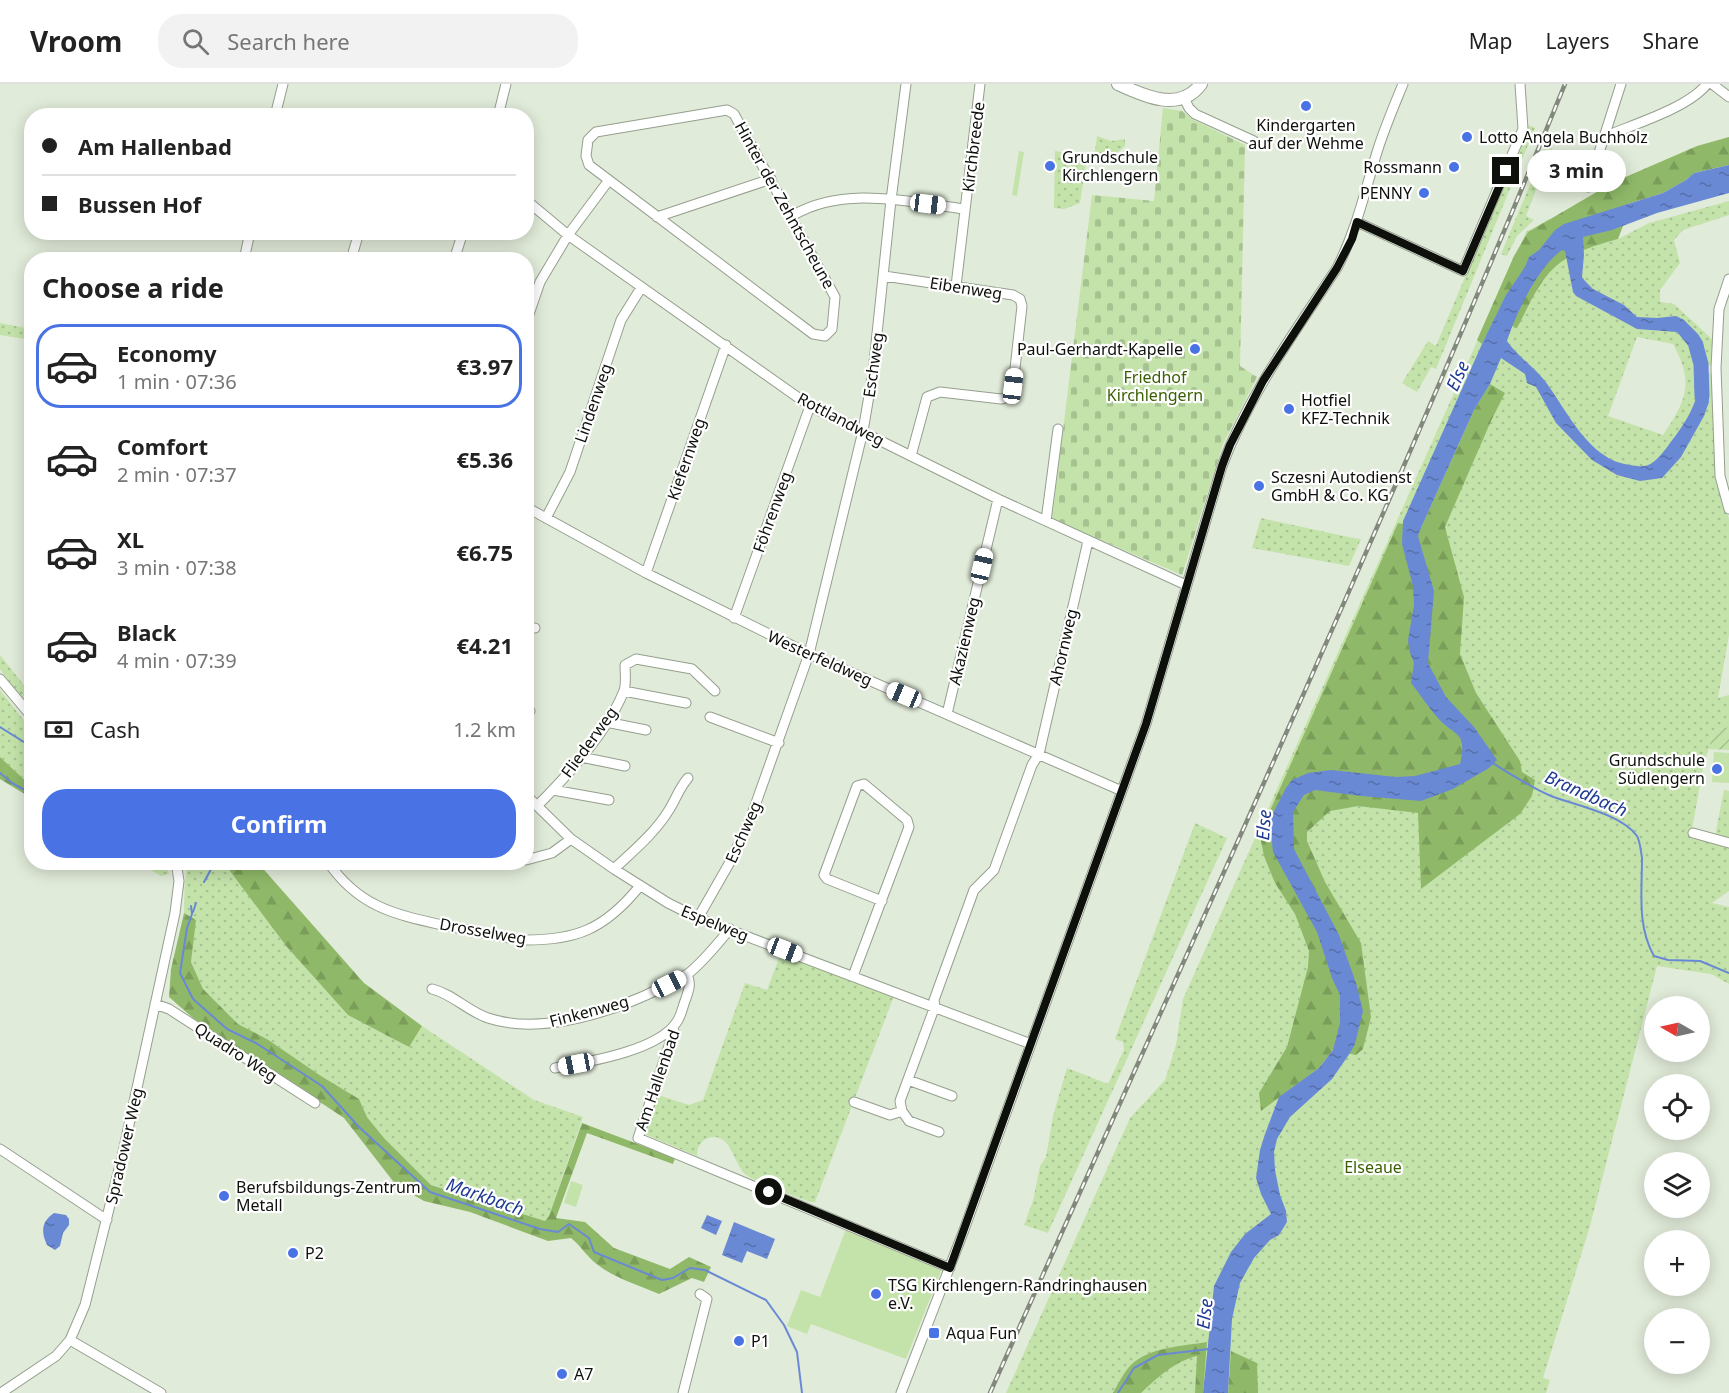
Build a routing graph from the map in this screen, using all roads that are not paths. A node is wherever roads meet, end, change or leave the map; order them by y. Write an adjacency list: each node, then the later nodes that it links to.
1 (283, 84): 14 (street)
2 (506, 84): 15 (street)
3 (906, 84): 21 (street, Eschweg)
4 (980, 84): 23 (street, Kirchbreede)
5 (1201, 84): 13 (street)
6 (1404, 84): 26 (street)
7 (1520, 84): 26 (street)
8 (1621, 84): 16 (street)
9 (1707, 84): 16 (street)
10 (1712, 84): 12 (street)
11 (1122, 85): 13 (street)
12 (1729, 97)
13 (1184, 98): 17 (street)
14 (277, 108)
15 (500, 108)
16 (1605, 133): 20 (street)
17 (1254, 141)
18 (771, 179): 19 (street, Hinter der Zehntscheune); 24 (street, Hinter der Zehntscheune); 25 (street)
19 (609, 180): 25 (street, Hinter der Zehntscheune); 27 (street)
20 (1588, 187)
21 (891, 200): 23 (street, Kirchbreede); 24 (street, Kirchbreede); 28 (street, Eschweg)
22 (534, 207): 27 (street, Rottlandweg)
23 (965, 209): 30 (street, Kirchbreede)
24 (792, 216): 25 (street, Hinter der Zehntscheune)
25 (657, 217)
26 (1357, 222): 45 (street)
27 (568, 235): 31 (street, Rottlandweg); 32 (street)
28 (884, 276): 30 (street, Eibenweg); 36 (street, Eschweg)
29 (1729, 279): 39 (street)
30 (956, 286): 37 (street, Eibenweg)
31 (641, 288): 33 (street, Rottlandweg); 41 (street, Lindenweg)
32 (534, 300)
33 (726, 345): 34 (street, Rottlandweg); 44 (street, Kiefernweg)
34 (810, 406): 36 (street, Rottlandweg); 46 (street, Föhrenweg)
35 (1058, 429): 42 (street)
36 (863, 431): 37 (street, Rottlandweg); 47 (street, Eschweg)
37 (911, 456): 38 (street, Rottlandweg)
38 (998, 499): 42 (street, Rottlandweg); 53 (street, Akazienweg)
39 (1729, 509)
40 (534, 511): 41 (street, Westerfeldweg)
41 (546, 518): 44 (street, Westerfeldweg)
42 (1046, 521): 43 (street, Rottlandweg)
43 (1088, 541): 45 (street, Rottlandweg); 58 (street, Ahornweg)
44 (646, 573): 46 (street, Westerfeldweg)
45 (1186, 585): 63 (street)
46 (734, 618): 47 (street, Westerfeldweg)
47 (809, 654): 53 (street, Westerfeldweg); 57 (street, Eschweg)
48 (0, 679): 52 (street)
49 (624, 691): 50 (street, Fliederweg); 51 (street); 55 (street, Fliederweg)
50 (715, 691)
51 (686, 703)
52 (24, 708)
53 (947, 714): 58 (street, Westerfeldweg)
54 (710, 717): 57 (street)
55 (606, 722): 56 (street); 59 (street, Fliederweg)
56 (646, 730)
57 (779, 743): 76 (street, Eschweg)
58 (1039, 754): 63 (street, Westerfeldweg); 82 (street, Ahornweg)
59 (581, 757): 60 (street); 62 (street, Fliederweg)
60 (625, 766)
61 (688, 778): 71 (street)
62 (553, 790): 64 (street); 66 (street, Fliederweg)
63 (1122, 791): 84 (street)
64 (609, 800)
65 (534, 802): 66 (street, Espelweg)
66 (538, 805): 68 (street, Espelweg)
67 (1693, 833): 69 (street)
68 (571, 839): 70 (street); 71 (street, Espelweg)
69 (1729, 843)
70 (534, 858)
71 (614, 869): 74 (street, Espelweg)
72 (177, 870): 81 (street, Spradower Weg)
73 (333, 870): 74 (street, Drosselweg)
74 (639, 887): 76 (street, Espelweg)
75 (882, 901): 75 (street); 79 (street)
76 (698, 918): 77 (street, Espelweg)
77 (730, 929): 78 (street, Finkenweg); 79 (street, Espelweg)
78 (687, 975): 80 (street, Finkenweg); 83 (street, Am Hallenbad)
79 (853, 976): 82 (street, Espelweg)
80 (432, 989)
81 (155, 1004): 89 (street, Quadro Weg); 93 (street, Spradower Weg)
82 (935, 1006): 84 (street, Espelweg); 86 (street, Ahornweg)
83 (672, 1028): 85 (street); 94 (street, Am Hallenbad)
84 (1031, 1044): 94 (street)
85 (555, 1068)
86 (908, 1080): 87 (street); 90 (street, Ahornweg)
87 (952, 1096)
88 (854, 1102): 90 (street)
89 (315, 1103)
90 (902, 1111): 91 (street)
91 (939, 1132)
92 (0, 1149): 93 (street)
93 (107, 1220): 96 (street, Spradower Weg)
94 (950, 1268): 100 (street)
95 (700, 1294): 99 (street)
96 (70, 1340): 97 (street, Spradower Weg); 98 (street)
97 (1, 1393)
98 (161, 1393)
99 (683, 1393)
100 (901, 1393)

